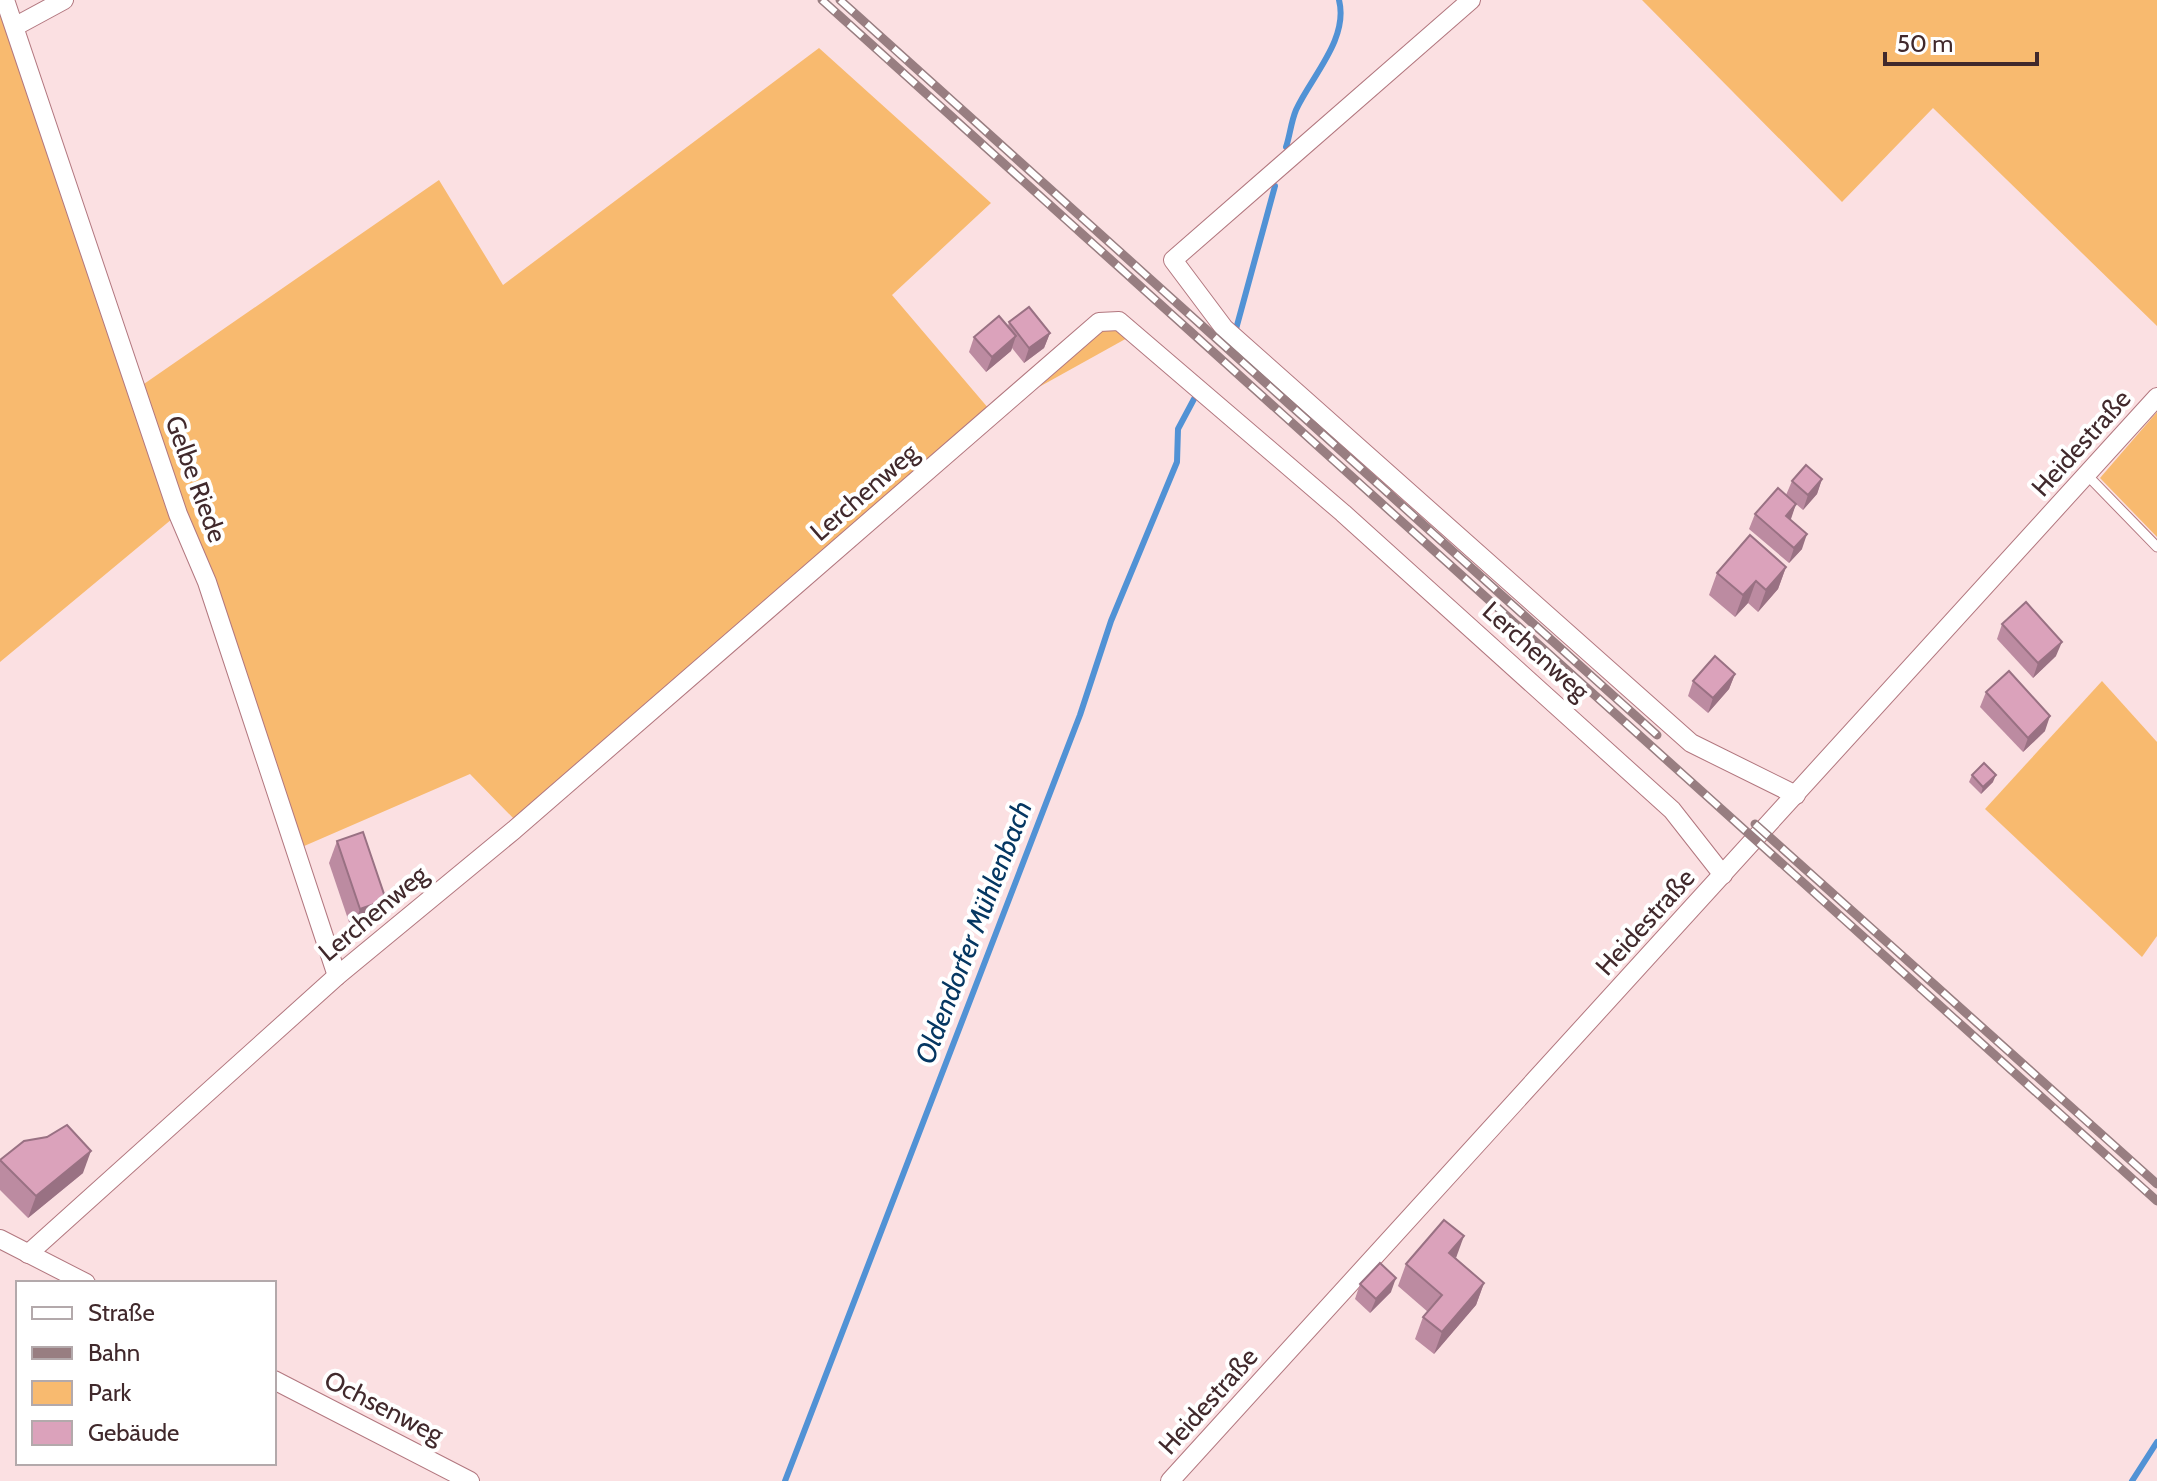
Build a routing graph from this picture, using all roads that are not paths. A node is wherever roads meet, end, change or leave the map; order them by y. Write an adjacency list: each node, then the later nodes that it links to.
1 (5, 0): 4 (street, Gelbe Riede)
2 (64, 0): 4 (street)
3 (1471, 0): 8 (street, Lerchenweg)
4 (16, 26): 10 (street, Gelbe Riede)
5 (2157, 397): 6 (street, Heidestraße)
6 (2087, 475): 7 (lane); 8 (street, Heidestraße)
7 (2157, 547)
8 (1796, 795): 9 (street, Heidestraße)
9 (1723, 875): 10 (street, Lerchenweg); 16 (street, Heidestraße)
10 (337, 976): 12 (street, Lerchenweg)
11 (0, 1239): 12 (street)
12 (28, 1254): 13 (street)
13 (82, 1281)
14 (276, 1381): 15 (street, Ochsenweg)
15 (470, 1481)
16 (1170, 1481)

